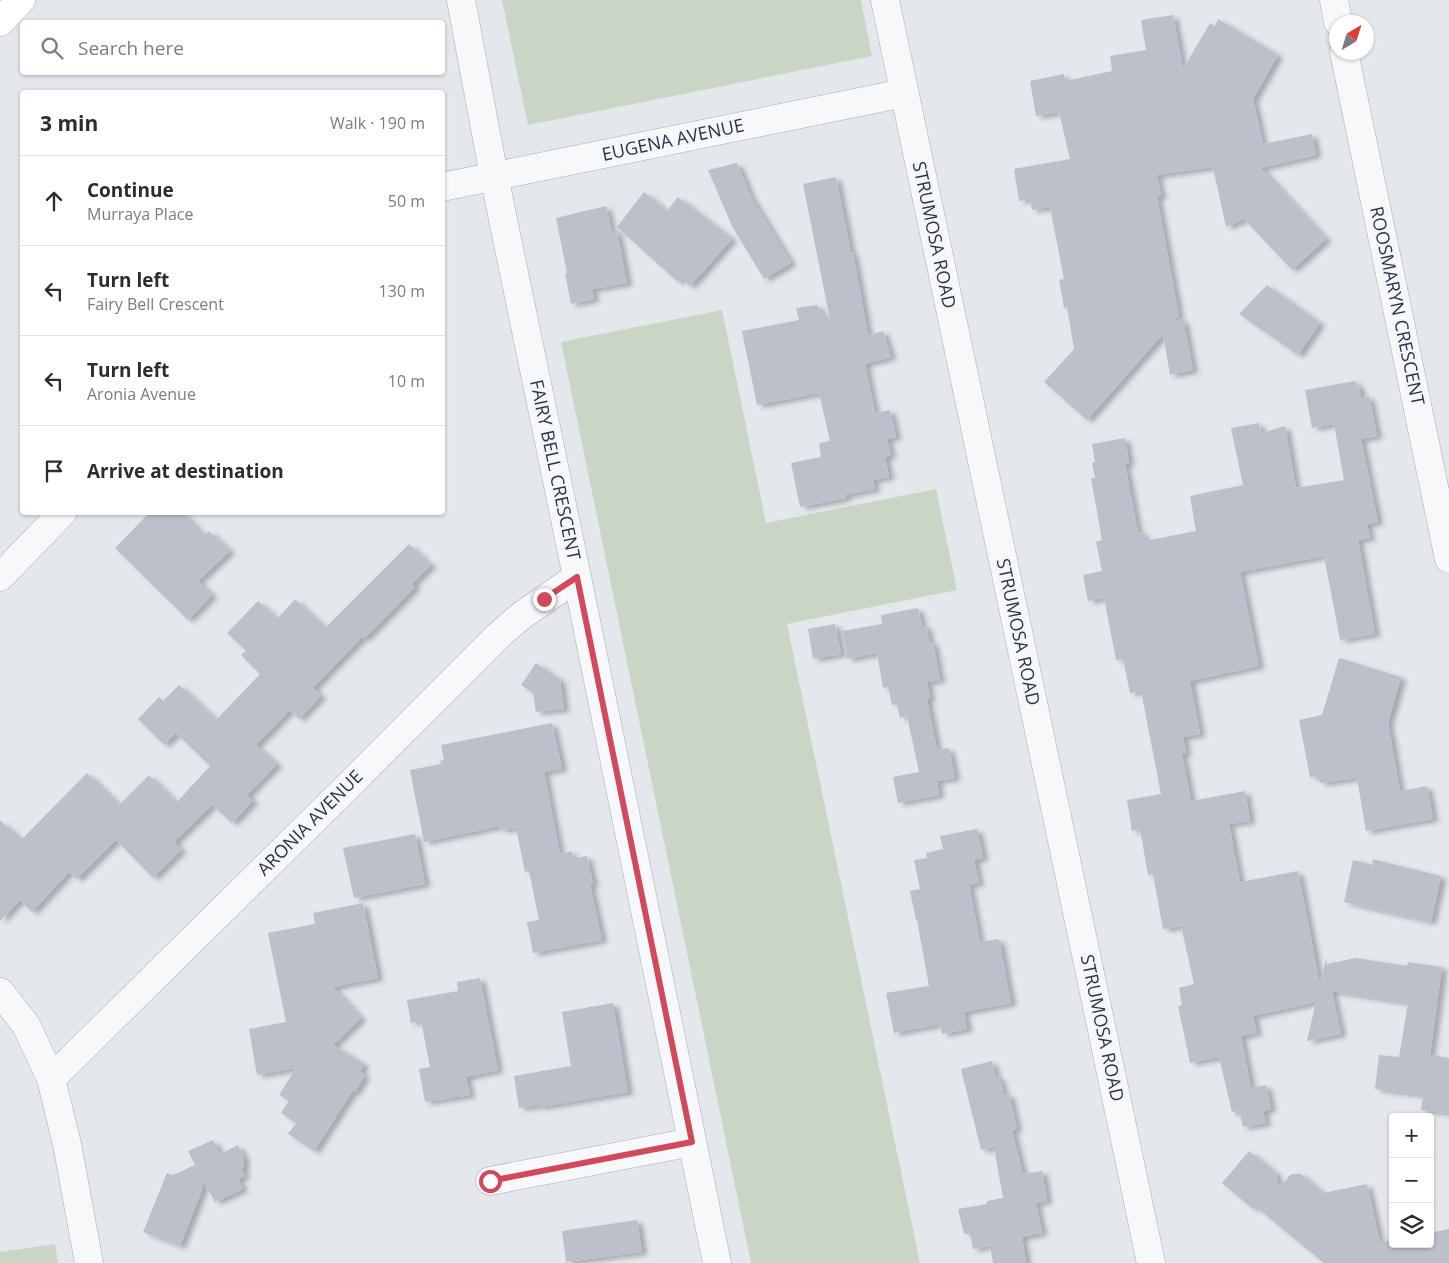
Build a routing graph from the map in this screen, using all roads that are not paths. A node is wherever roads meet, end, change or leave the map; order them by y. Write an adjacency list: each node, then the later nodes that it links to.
1 (21, 0): 6 (street)
2 (461, 0): 9 (street, FAIRY BELL CRESCENT)
3 (885, 0): 8 (street, STRUMOSA ROAD)
4 (1334, 0): 5 (street)
5 (1337, 15)
6 (0, 22)
7 (1346, 60): 12 (street, ROOSMARYN CRESCENT)
8 (904, 93): 9 (street, EUGENA AVENUE); 21 (street, STRUMOSA ROAD)
9 (494, 176): 10 (street, EUGENA AVENUE); 14 (street, FAIRY BELL CRESCENT)
10 (445, 186)
11 (60, 515): 13 (street)
12 (1449, 560)
13 (0, 577)
14 (577, 577): 16 (street, ARONIA AVENUE); 17 (street, FAIRY BELL CRESCENT)
15 (0, 992): 16 (street)
16 (51, 1079): 19 (street)
17 (692, 1142): 18 (street); 20 (street, FAIRY BELL CRESCENT)
18 (490, 1181)
19 (89, 1263)
20 (717, 1263)
21 (1151, 1263)

